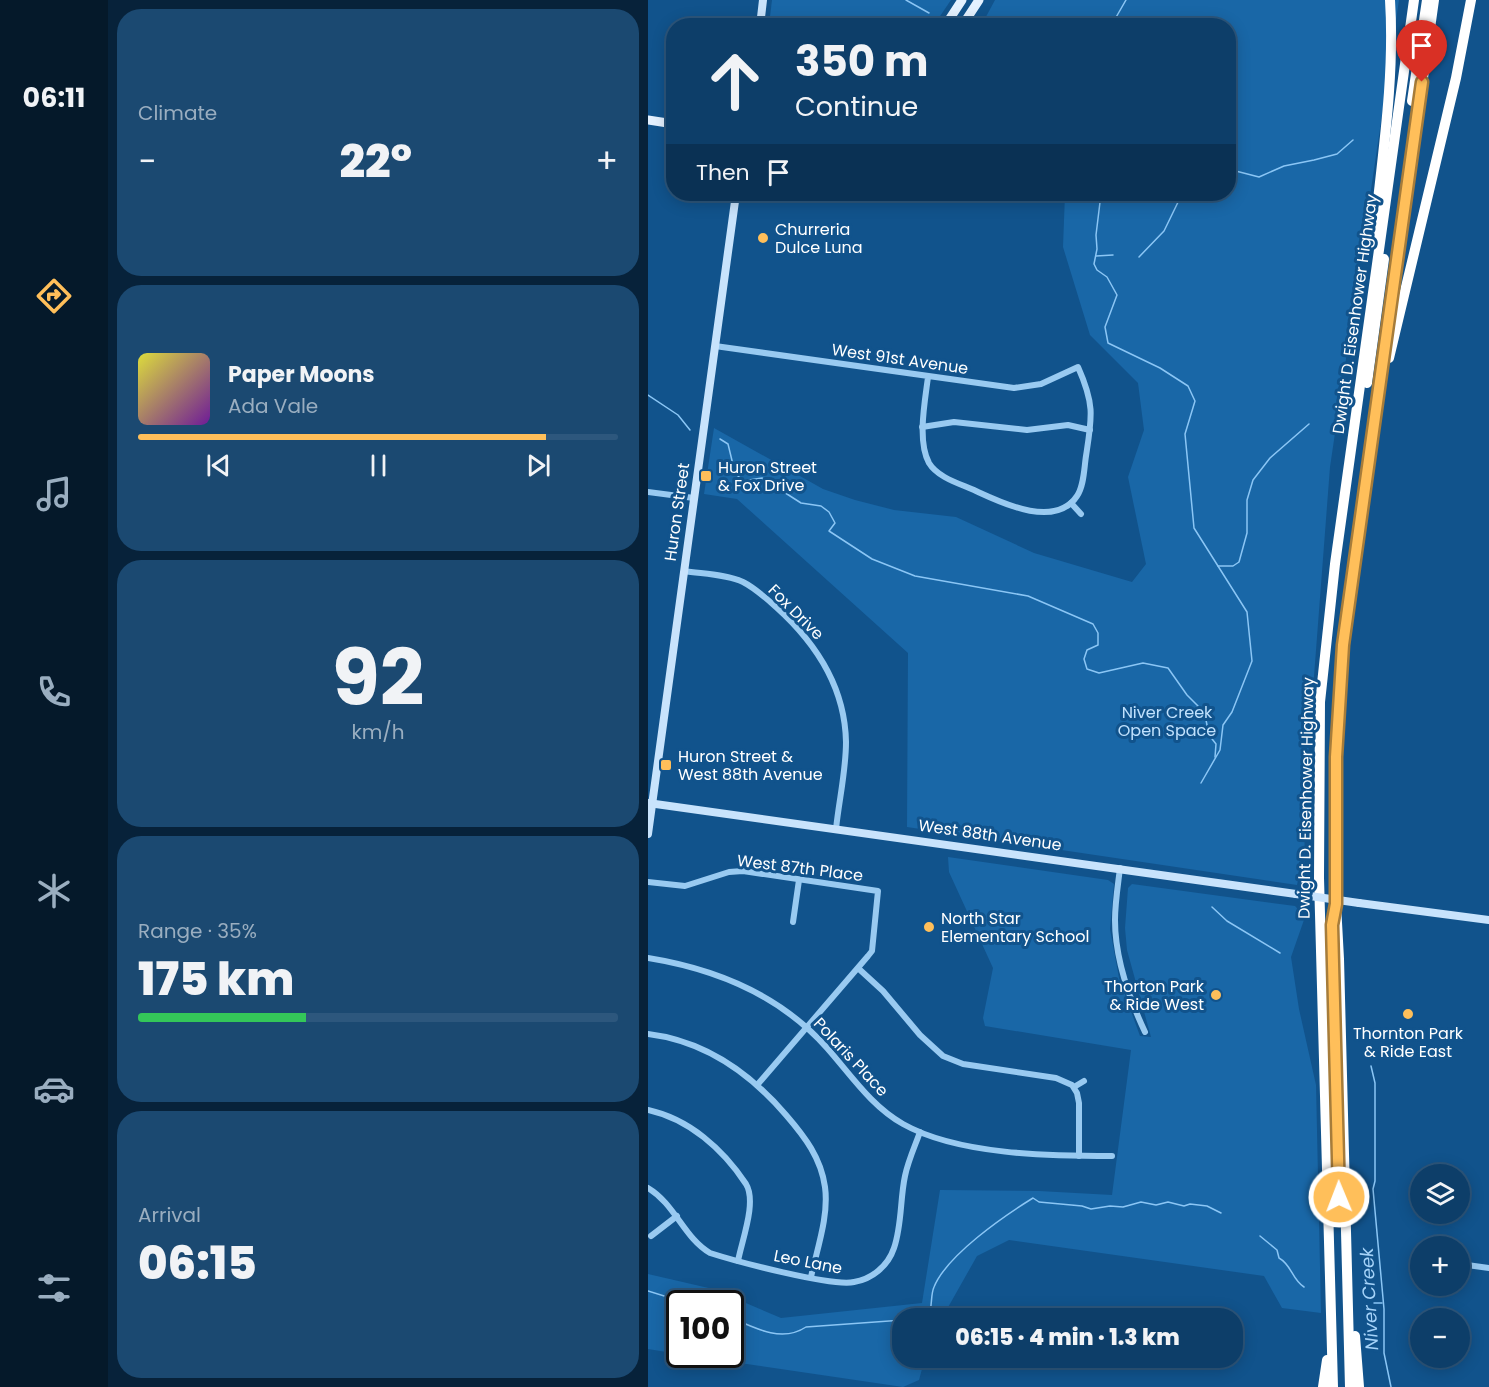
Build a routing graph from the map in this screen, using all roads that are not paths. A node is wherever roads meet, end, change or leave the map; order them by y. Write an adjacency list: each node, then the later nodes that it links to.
1 (763, 0): 10 (main road)
2 (962, 0): 11 (main road)
3 (979, 0): 12 (main road)
4 (1390, 0): 16 (highway)
5 (1414, 0): 16 (highway, Dwight D. Eisenhower Highway)
6 (1421, 0): 28 (highway)
7 (1427, 0): 17 (highway)
8 (1434, 0): 17 (highway, Dwight D. Eisenhower Highway)
9 (1471, 0): 21 (highway)
10 (761, 18)
11 (950, 18)
12 (967, 18)
13 (648, 120): 14 (main road)
14 (666, 123)
15 (735, 201): 18 (main road, Huron Street)
16 (1371, 299): 28 (highway, Dwight D. Eisenhower Highway)
17 (1391, 307): 21 (highway, Dwight D. Eisenhower Highway)
18 (715, 346): 19 (street, West 91st Avenue); 24 (main road, Huron Street)
19 (928, 377): 20 (street); 22 (street, West 91st Avenue)
20 (922, 427): 22 (street); 25 (street)
21 (1373, 428): 35 (highway, Dwight D. Eisenhower Highway)
22 (1090, 430): 25 (street)
23 (648, 492): 24 (street)
24 (694, 498): 27 (main road, Huron Street)
25 (1071, 502): 26 (street)
26 (1082, 514)
27 (684, 571): 29 (main road, Huron Street); 30 (street, Fox Drive)
28 (1319, 768): 57 (highway, Dwight D. Eisenhower Highway)
29 (650, 804): 30 (main road, West 88th Avenue); 31 (main road, Huron Street)
30 (836, 829): 32 (main road, West 88th Avenue)
31 (648, 834)
32 (1120, 868): 35 (main road, West 88th Avenue, bridge); 41 (street)
33 (799, 880): 34 (street, West 87th Place); 37 (street); 39 (street, West 87th Place)
34 (648, 882)
35 (1332, 901): 36 (main road, West 88th Avenue, bridge); 58 (highway, Dwight D. Eisenhower Highway); 61 (highway)
36 (1489, 920)
37 (793, 922)
38 (648, 958): 40 (street, Polaris Place)
39 (859, 969): 40 (street); 45 (street)
40 (807, 1028): 44 (street); 47 (street, Polaris Place)
41 (1145, 1032)
42 (648, 1034): 44 (street)
43 (1084, 1081): 45 (street)
44 (758, 1084): 56 (street)
45 (1074, 1087): 48 (street)
46 (648, 1110): 53 (street)
47 (920, 1132): 48 (street, Polaris Place); 56 (street, Leo Lane)
48 (1079, 1156): 49 (street, Polaris Place)
49 (1112, 1156)
50 (648, 1188): 51 (street, Leo Lane)
51 (677, 1216): 52 (street); 53 (street, Leo Lane)
52 (651, 1236)
53 (738, 1261): 56 (street, Leo Lane)
54 (1470, 1265): 55 (street)
55 (1489, 1268)
56 (811, 1277)
57 (1330, 1300): 59 (highway); 60 (highway, Dwight D. Eisenhower Highway)
58 (1347, 1312): 62 (highway, Dwight D. Eisenhower Highway); 63 (highway)
59 (1323, 1387)
60 (1333, 1387)
61 (1344, 1387)
62 (1350, 1387)
63 (1359, 1387)

